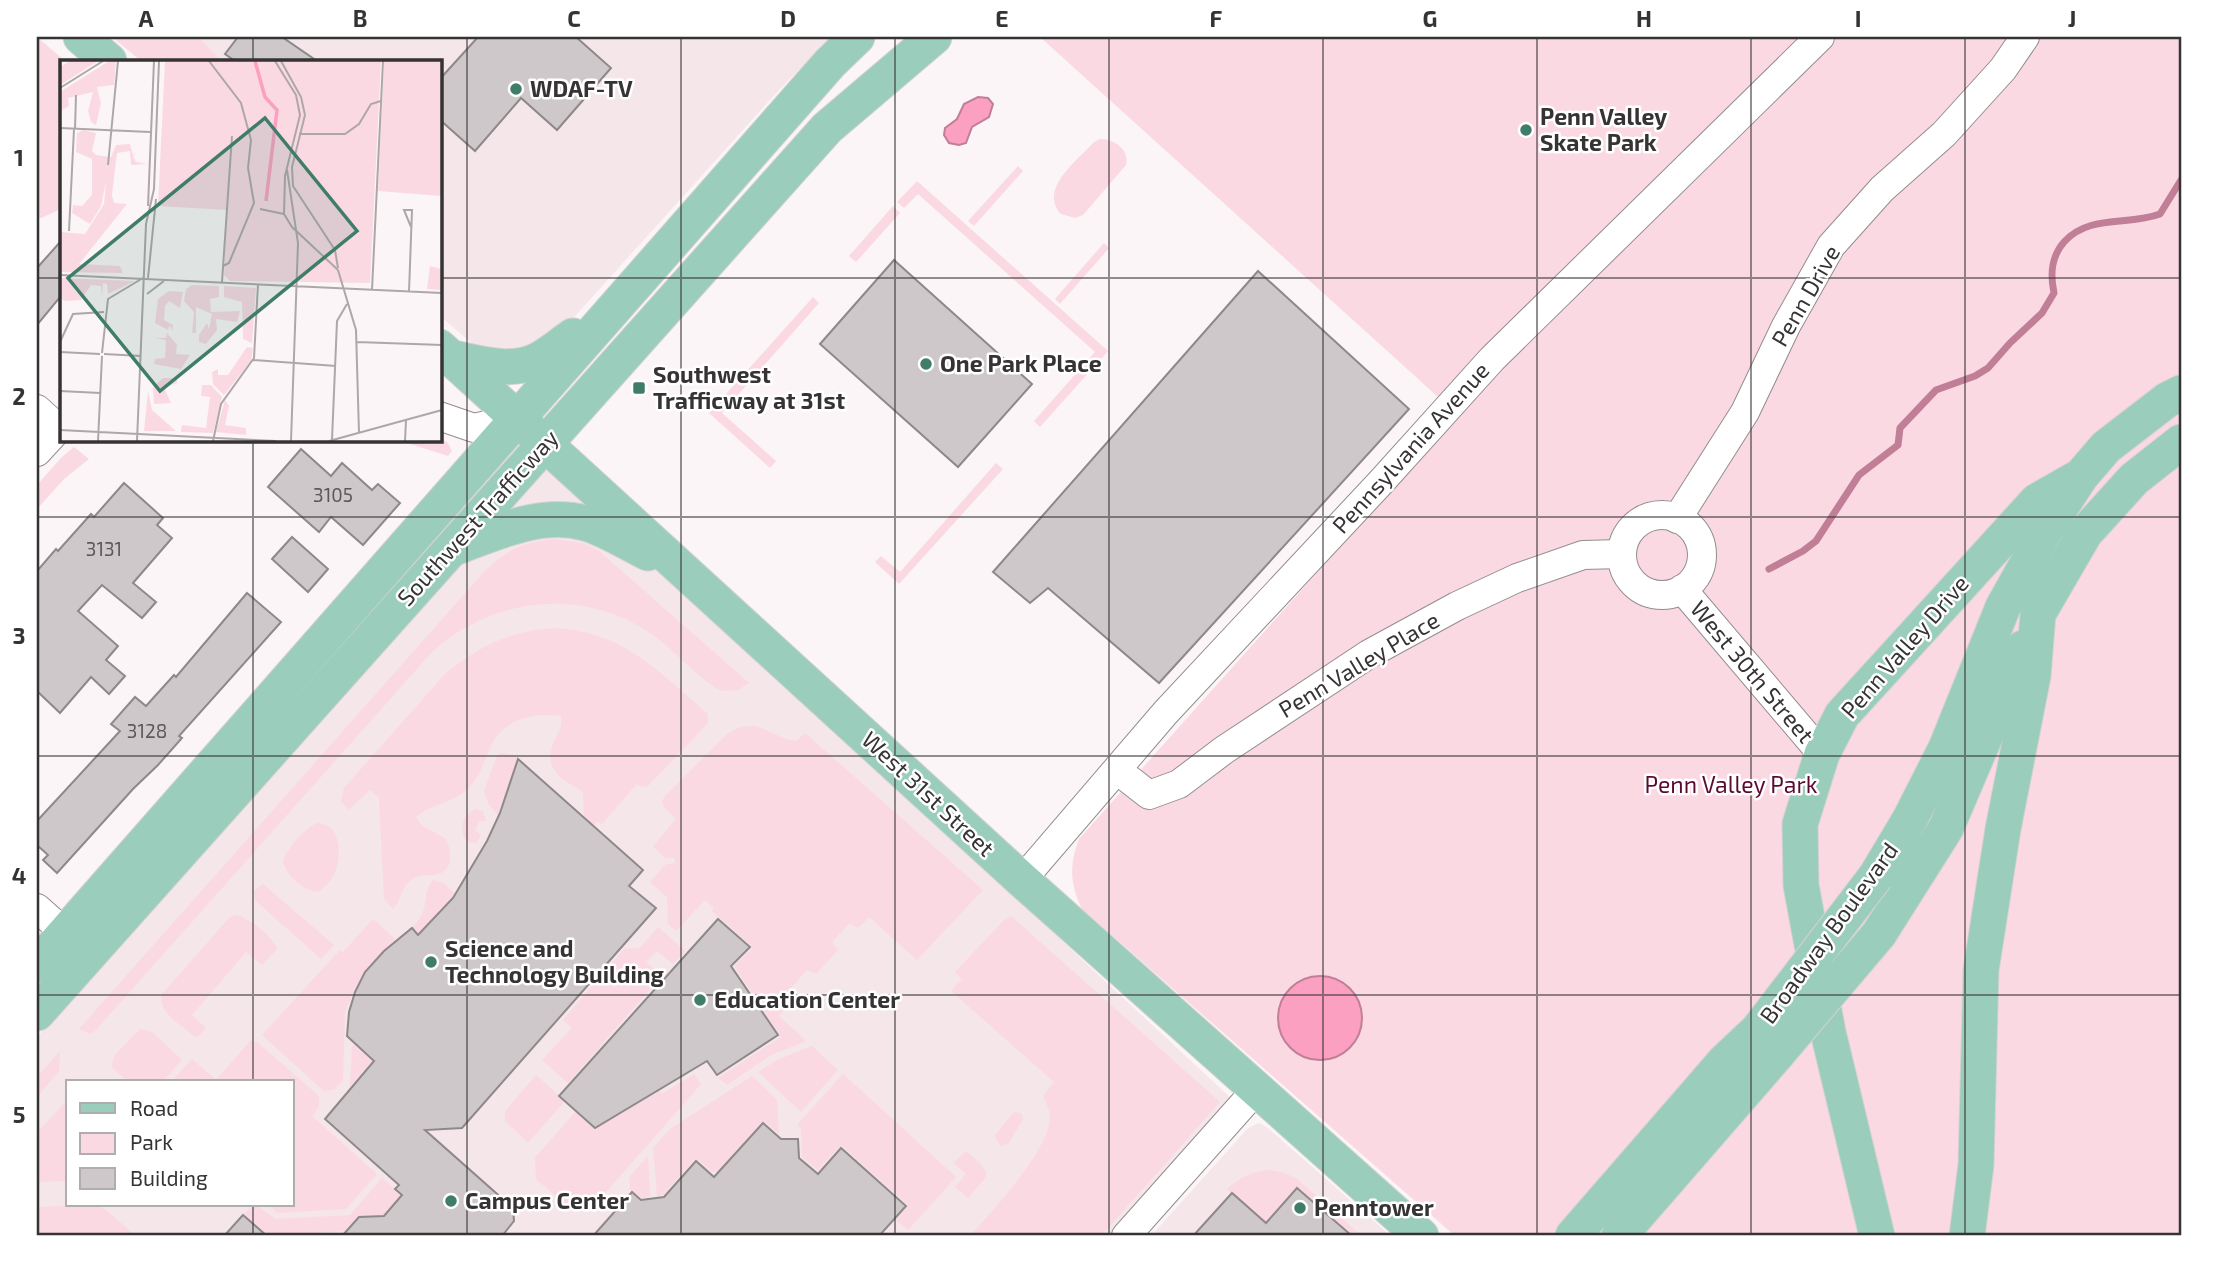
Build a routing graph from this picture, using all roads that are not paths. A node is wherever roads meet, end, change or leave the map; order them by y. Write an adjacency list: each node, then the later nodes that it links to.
1 (81, 37): 6 (main road)
2 (858, 37): 7 (main road, Southwest Trafficway)
3 (934, 37): 14 (main road, Southwest Trafficway)
4 (1820, 37): 25 (street, Pennsylvania Avenue)
5 (2025, 37): 18 (street, Penn Drive)
6 (108, 60)
7 (611, 311): 8 (main road); 12 (main road, Southwest Trafficway)
8 (445, 352): 12 (main road, West 31st Street)
9 (2181, 393): 17 (main road, Penn Valley Drive)
10 (37, 409): 13 (street)
11 (441, 417): 12 (street)
12 (518, 418): 14 (main road, West 31st Street); 28 (main road, Southwest Trafficway)
13 (60, 427): 16 (street)
14 (556, 429): 19 (main road, Southwest Trafficway); 21 (main road, West 31st Street)
15 (2181, 442): 23 (main road)
16 (37, 452)
17 (2081, 476): 24 (main road, Penn Valley Drive); 31 (main road, Broadway Boulevard, bridge)
18 (1677, 519): 20 (street); 22 (street)
19 (450, 549): 21 (main road); 30 (main road, Southwest Trafficway)
20 (1621, 554): 22 (street); 25 (street, Penn Valley Place)
21 (688, 573): 26 (main road, West 31st Street)
22 (1682, 589): 24 (street, West 30th Street)
23 (2038, 614): 31 (main road, Broadway Boulevard, bridge); 38 (main road)
24 (1822, 754): 37 (main road, Penn Valley Drive)
25 (1117, 770): 26 (street, Pennsylvania Avenue)
26 (1022, 880): 32 (main road, West 31st Street)
27 (37, 908): 28 (street)
28 (65, 933): 29 (main road, Southwest Trafficway)
29 (37, 965)
30 (37, 1013)
31 (1768, 1041): 35 (main road, Broadway Boulevard); 36 (main road, Broadway Boulevard)
32 (1256, 1090): 33 (street); 34 (main road, West 31st Street)
33 (1126, 1236)
34 (1421, 1236)
35 (1573, 1236)
36 (1619, 1236)
37 (1877, 1236)
38 (1967, 1236)

